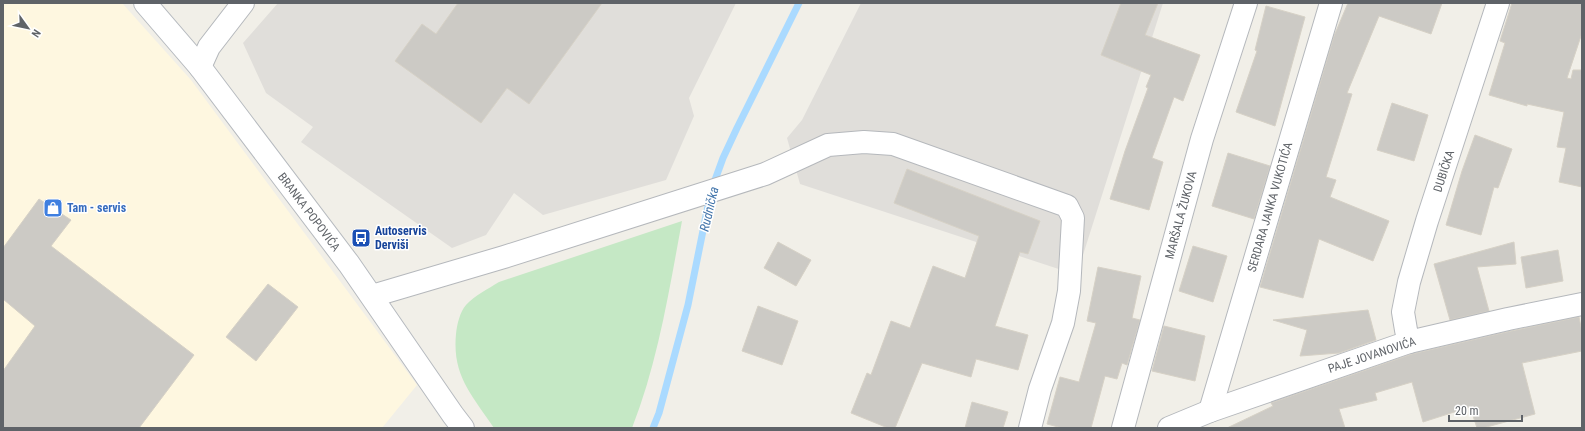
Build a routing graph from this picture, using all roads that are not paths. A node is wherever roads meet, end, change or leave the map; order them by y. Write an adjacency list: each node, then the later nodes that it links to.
1 (145, 3): 6 (street, BRANKA POPOVIĆA)
2 (243, 3): 6 (street)
3 (1246, 3): 13 (street, MARŠALA ŽUKOVA)
4 (1331, 3): 10 (street, SERDARA JANKA VUKOTIĆA)
5 (1498, 3): 9 (street, DUBIČKA)
6 (200, 67): 7 (street, BRANKA POPOVIĆA)
7 (372, 296): 11 (street, BRANKA POPOVIĆA); 12 (street)
8 (1582, 304): 9 (street, PAJE JOVANOVIĆA)
9 (1410, 342): 10 (street, PAJE JOVANOVIĆA)
10 (1210, 411): 14 (street, PAJE JOVANOVIĆA)
11 (463, 428)
12 (1030, 428)
13 (1123, 428)
14 (1169, 428)

